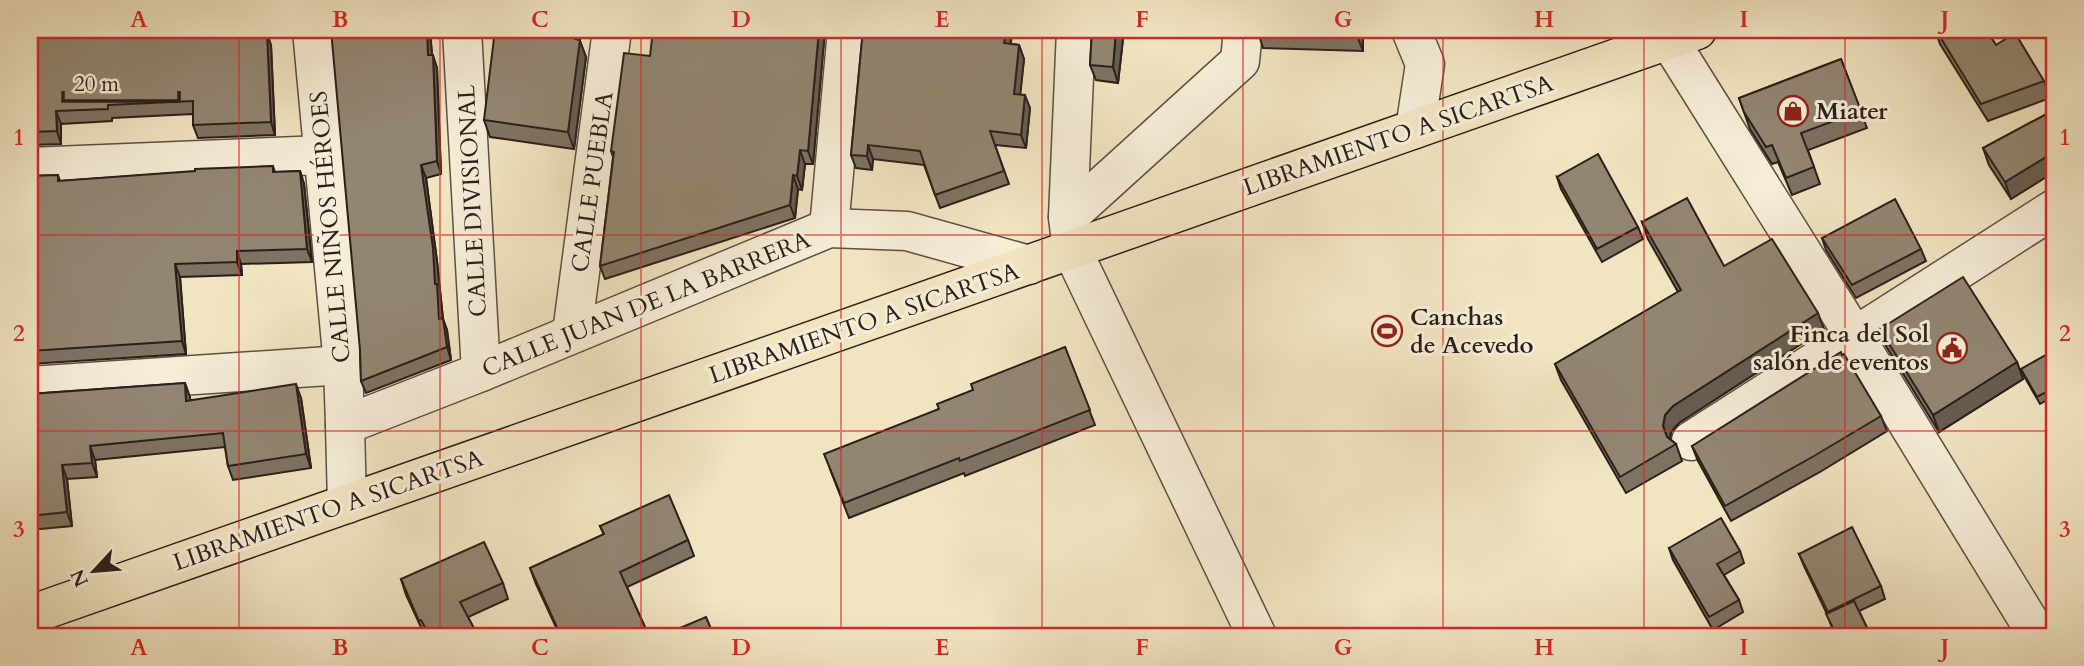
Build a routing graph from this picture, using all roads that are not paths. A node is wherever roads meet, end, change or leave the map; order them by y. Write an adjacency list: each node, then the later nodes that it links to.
1 (312, 30): 10 (street, CALLE NIÑOS HÉROES)
2 (462, 30): 19 (street, CALLE DIVISIONAL)
3 (612, 30): 16 (street, CALLE PUEBLA)
4 (847, 30): 13 (street)
5 (1076, 30): 14 (street)
6 (1243, 30): 14 (street)
7 (1411, 30): 9 (street)
8 (1683, 35): 9 (main road, LIBRAMIENTO A SICARTSA); 17 (street)
9 (1415, 129): 14 (main road, LIBRAMIENTO A SICARTSA)
10 (322, 155): 11 (street); 18 (street, CALLE NIÑOS HÉROES)
11 (30, 167)
12 (2054, 209): 17 (street)
13 (829, 228): 15 (street, CALLE JUAN DE LA BARRERA); 16 (street, CALLE JUAN DE LA BARRERA)
14 (1070, 234): 15 (main road, LIBRAMIENTO A SICARTSA); 25 (street)
15 (1029, 265): 23 (main road, LIBRAMIENTO A SICARTSA)
16 (572, 333): 19 (street, CALLE JUAN DE LA BARRERA)
17 (1855, 337): 22 (street); 26 (street)
18 (343, 365): 20 (street); 21 (street, CALLE NIÑOS HÉROES)
19 (481, 372): 21 (street, CALLE JUAN DE LA BARRERA)
20 (30, 386)
21 (345, 425): 23 (street)
22 (1691, 441)
23 (347, 504): 24 (main road, LIBRAMIENTO A SICARTSA)
24 (30, 615)
25 (1257, 636)
26 (2038, 636)

